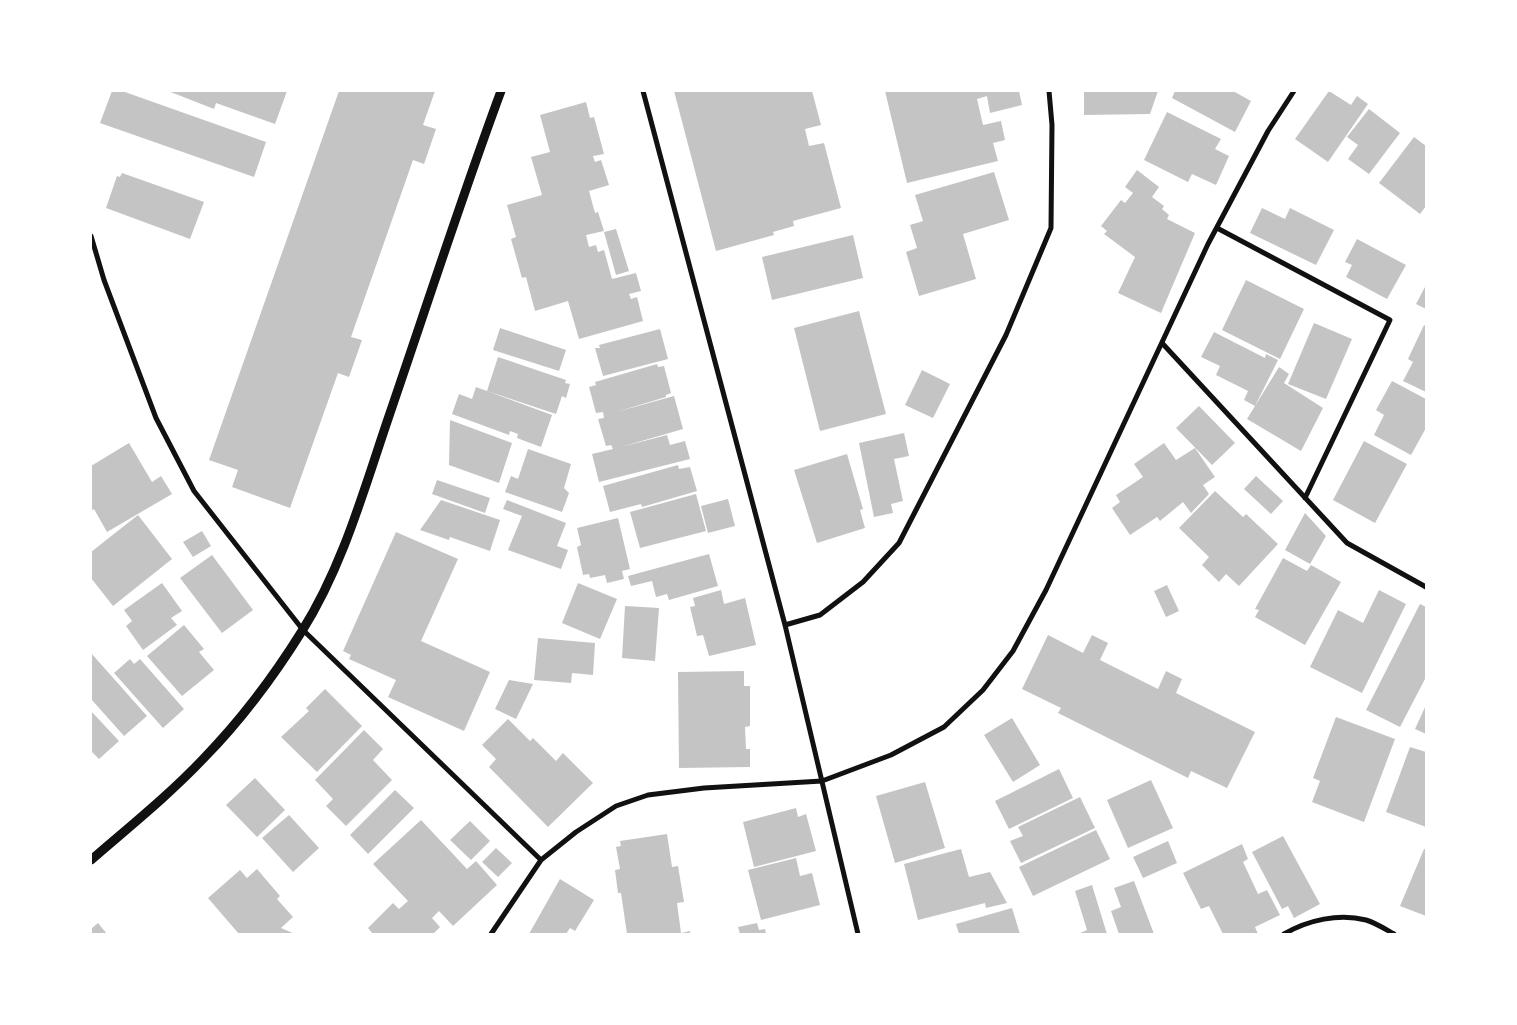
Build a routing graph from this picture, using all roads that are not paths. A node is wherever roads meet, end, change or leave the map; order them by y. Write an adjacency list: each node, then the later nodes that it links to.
1 (501, 91): 11 (street)
2 (643, 91): 10 (street)
3 (1049, 91): 10 (street)
4 (1294, 91): 5 (street)
5 (1217, 228): 7 (street); 8 (street)
6 (91, 236): 11 (street)
7 (1162, 343): 8 (street); 12 (street)
8 (1305, 498): 9 (street)
9 (1426, 587)
10 (785, 626): 12 (street)
11 (303, 630): 13 (street); 14 (street)
12 (822, 781): 14 (street); 16 (street)
13 (91, 860)
14 (541, 860): 15 (street)
15 (491, 934)
16 (858, 934)
17 (1284, 934): 18 (street)
18 (1394, 934)

